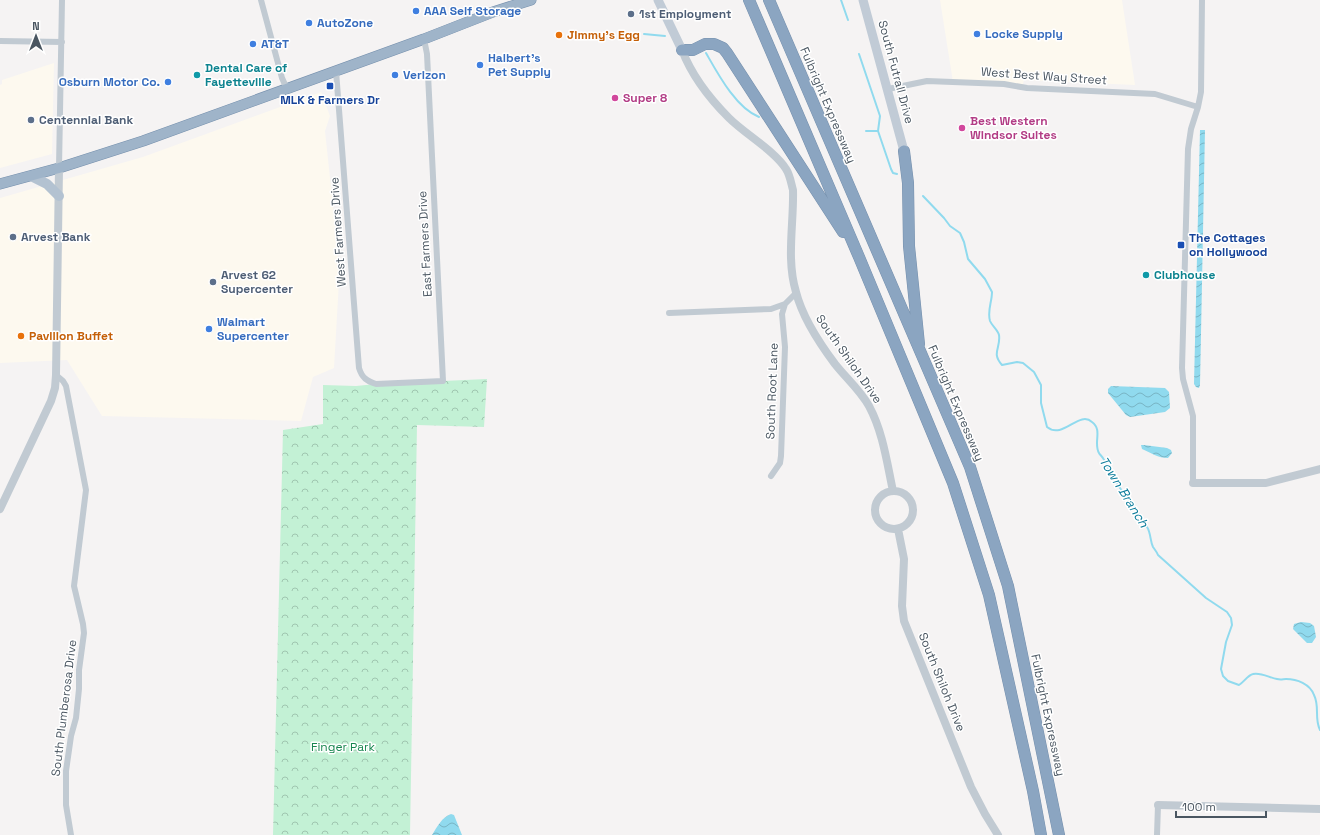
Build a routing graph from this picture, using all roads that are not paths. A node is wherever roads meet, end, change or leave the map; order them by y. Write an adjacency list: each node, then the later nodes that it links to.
1 (62, 0): 11 (street)
2 (261, 0): 14 (street)
3 (532, 0): 9 (highway)
4 (658, 0): 12 (main road, South Shiloh Drive)
5 (749, 0): 22 (highway)
6 (769, 0): 26 (highway, Fulbright Expressway)
7 (863, 0): 15 (main road, South Futrall Drive)
8 (1202, 0): 16 (street)
9 (424, 39): 13 (highway); 28 (street, East Farmers Drive)
10 (0, 41): 11 (street)
11 (62, 42): 18 (street)
12 (682, 50): 22 (highway); 23 (street, South Shiloh Drive)
13 (336, 71): 14 (highway); 28 (street, West Farmers Drive)
14 (286, 89): 18 (highway)
15 (888, 89): 16 (street, West Best Way Street); 17 (main road, South Futrall Drive)
16 (1198, 107): 31 (street)
17 (904, 151): 26 (highway)
18 (59, 168): 19 (highway); 21 (street)
19 (31, 176): 20 (highway); 21 (main road)
20 (0, 184)
21 (59, 196): 27 (street)
22 (859, 257): 39 (highway)
23 (796, 293): 24 (street); 32 (street, South Shiloh Drive)
24 (785, 304): 25 (street); 30 (street, South Root Lane)
25 (669, 313)
26 (920, 354): 40 (highway, Fulbright Expressway)
27 (56, 376): 33 (street); 37 (street, South Plumberosa Drive)
28 (376, 384)
29 (1320, 470): 31 (street)
30 (770, 476)
31 (1193, 483)
32 (893, 491): 34 (street); 34 (street)
33 (0, 509)
34 (898, 529): 38 (street, South Shiloh Drive)
35 (1158, 805): 36 (street); 41 (street)
36 (1320, 809)
37 (71, 835)
38 (998, 835)
39 (1041, 835)
40 (1059, 835)
41 (1158, 835)

